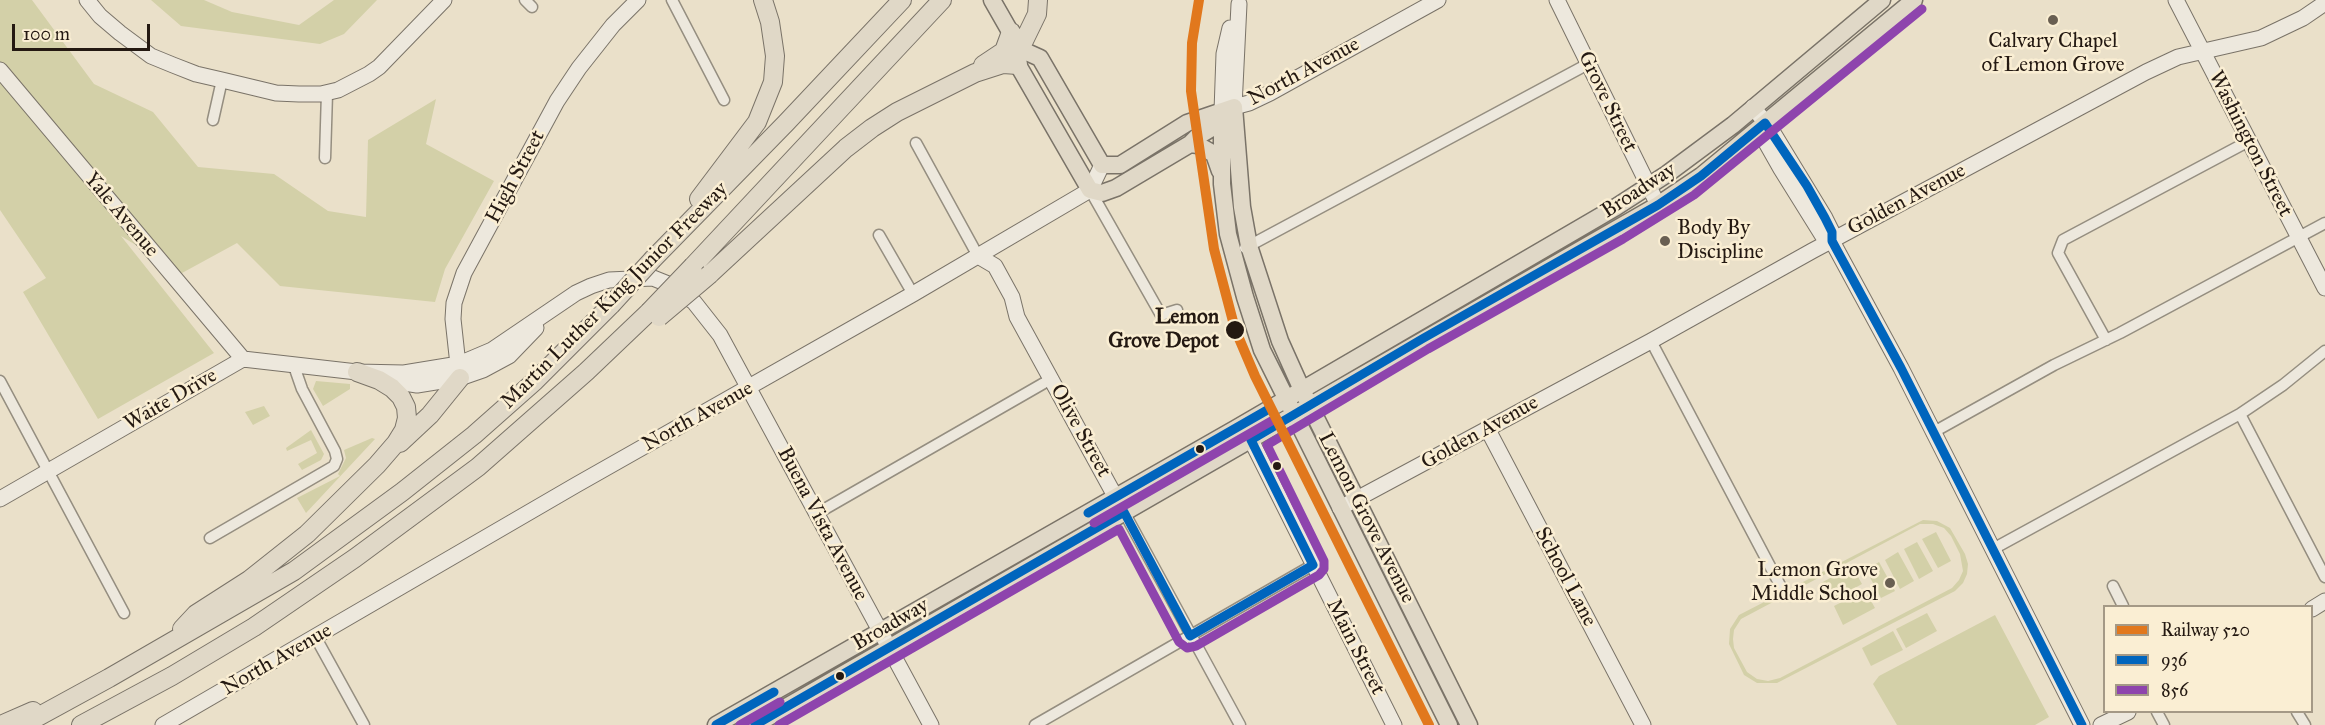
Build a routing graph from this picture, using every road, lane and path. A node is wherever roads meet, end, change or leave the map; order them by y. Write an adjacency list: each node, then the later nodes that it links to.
1 (87, 0): 23 (street)
2 (444, 0): 24 (street)
3 (638, 0): 58 (street, High Street)
4 (672, 0): 25 (street)
5 (763, 0): 48 (highway)
6 (902, 0): 48 (highway, Martin Luther King Junior Freeway)
7 (942, 0): 52 (highway, Martin Luther King Junior Freeway, bridge)
8 (992, 0): 17 (main road)
9 (1038, 0): 19 (highway)
10 (1438, 0): 29 (street, North Avenue)
11 (1557, 0): 20 (street, Grove Street)
12 (1882, 0): 28 (main road, Broadway)
13 (1914, 0): 31 (main road, Broadway)
14 (2176, 0): 18 (street, Washington Street)
15 (1239, 2): 29 (street, Lemon Grove Avenue)
16 (2325, 3): 18 (street, Golden Avenue)
17 (1011, 32): 19 (main road); 22 (highway)
18 (2202, 52): 32 (street, Washington Street); 44 (street, Golden Avenue)
19 (1019, 57): 22 (highway); 26 (main road); 27 (main road)
20 (1588, 64): 38 (street, Grove Street); 45 (street)
21 (0, 70): 56 (street, Yale Avenue)
22 (975, 73): 52 (highway, bridge)
23 (222, 80): 24 (street); 30 (street)
24 (327, 93): 35 (street)
25 (724, 100)
26 (1040, 104): 27 (main road); 39 (main road)
27 (1065, 104): 36 (main road)
28 (1754, 107): 31 (street); 38 (main road, Broadway)
29 (1228, 116): 34 (main road, North Avenue); 36 (main road, North Avenue); 37 (main road, Lemon Grove Avenue); 45 (main road, Lemon Grove Avenue)
30 (213, 120)
31 (1765, 123): 40 (main road, Broadway); 44 (street)
32 (2249, 141): 43 (street, Washington Street); 53 (street)
33 (916, 143): 47 (street, Olive Street)
34 (1190, 144): 37 (main road); 39 (main road, North Avenue)
35 (325, 158)
36 (1102, 165): 39 (street)
37 (1222, 184): 46 (main road, Lemon Grove Avenue)
38 (1649, 186): 40 (street, Grove Street); 63 (main road, Broadway)
39 (1090, 190): 47 (street, North Avenue); 51 (street)
40 (1658, 205): 63 (main road, Broadway)
41 (2325, 223): 43 (street)
42 (879, 235): 50 (street)
43 (2298, 238): 49 (street, Washington Street); 53 (street)
44 (1832, 241): 54 (street, Golden Avenue); 67 (street)
45 (1249, 246): 46 (street); 63 (main road, Lemon Grove Avenue)
46 (1232, 255): 64 (main road, Lemon Grove Avenue)
47 (978, 256): 50 (street, North Avenue); 60 (street, Olive Street)
48 (653, 259): 87 (highway, Martin Luther King Junior Freeway, bridge)
49 (2325, 288)
50 (913, 294): 62 (street, North Avenue)
51 (1177, 310)
52 (654, 314): 90 (highway, Martin Luther King Junior Freeway)
53 (2106, 340): 67 (street)
54 (1651, 341): 66 (street, Golden Avenue); 81 (street)
55 (2325, 351): 65 (street)
56 (243, 359): 57 (street, Waite Drive); 70 (street, Waite Drive)
57 (294, 366): 59 (street, Waite Drive); 76 (street)
58 (459, 371): 59 (street, Waite Drive); 62 (street, Waite Drive); 69 (highway)
59 (357, 372): 69 (highway)
60 (1051, 379): 73 (street, Olive Street); 75 (street)
61 (0, 381): 70 (street)
62 (748, 387): 75 (street, Buena Vista Avenue); 86 (street, North Avenue)
63 (1306, 398): 64 (main road, Broadway); 72 (main road, Lemon Grove Avenue)
64 (1291, 406): 68 (main road, Broadway); 73 (main road, Broadway); 74 (main road, Lemon Grove Avenue)
65 (2240, 414): 77 (street); 79 (street)
66 (1487, 428): 72 (street, Golden Avenue); 107 (street, School Lane)
67 (1932, 433): 77 (street)
68 (1251, 440): 73 (main road, Broadway); 78 (street, Main Street)
69 (377, 465): 87 (highway)
70 (47, 472): 71 (street, Waite Drive); 83 (street)
71 (0, 499)
72 (1356, 499): 74 (street, Golden Avenue); 106 (main road, Lemon Grove Avenue)
73 (1120, 505): 84 (main road, Broadway); 85 (street, Olive Street); 88 (main road, Broadway)
74 (1340, 508): 105 (main road, Lemon Grove Avenue)
75 (816, 514): 84 (street, Buena Vista Avenue)
76 (210, 538)
77 (1993, 549): 108 (street)
78 (1313, 565): 85 (street); 104 (street, Main Street)
79 (2325, 577)
80 (2113, 586): 82 (street)
81 (1781, 587)
82 (2122, 605)
83 (124, 613)
84 (880, 631): 88 (street, Buena Vista Avenue); 99 (main road, Broadway)
85 (1190, 636): 102 (street); 103 (street, Olive Street)
86 (316, 638): 92 (street, North Avenue); 98 (street)
87 (169, 644): 89 (highway, Martin Luther King Junior Freeway)
88 (889, 648): 100 (main road, Broadway); 101 (street, Buena Vista Avenue)
89 (109, 678): 93 (highway); 94 (highway, Martin Luther King Junior Freeway)
90 (129, 699): 95 (highway, Martin Luther King Junior Freeway); 96 (highway)
91 (2124, 713): 109 (street)
92 (184, 720): 97 (street, North Avenue)
93 (1, 725)
94 (23, 725)
95 (81, 725)
96 (99, 725)
97 (163, 725)
98 (364, 725)
99 (716, 725)
100 (755, 725)
101 (931, 725)
102 (1035, 725)
103 (1239, 725)
104 (1394, 725)
105 (1449, 725)
106 (1469, 725)
107 (1643, 725)
108 (2082, 725)
109 (2101, 725)

